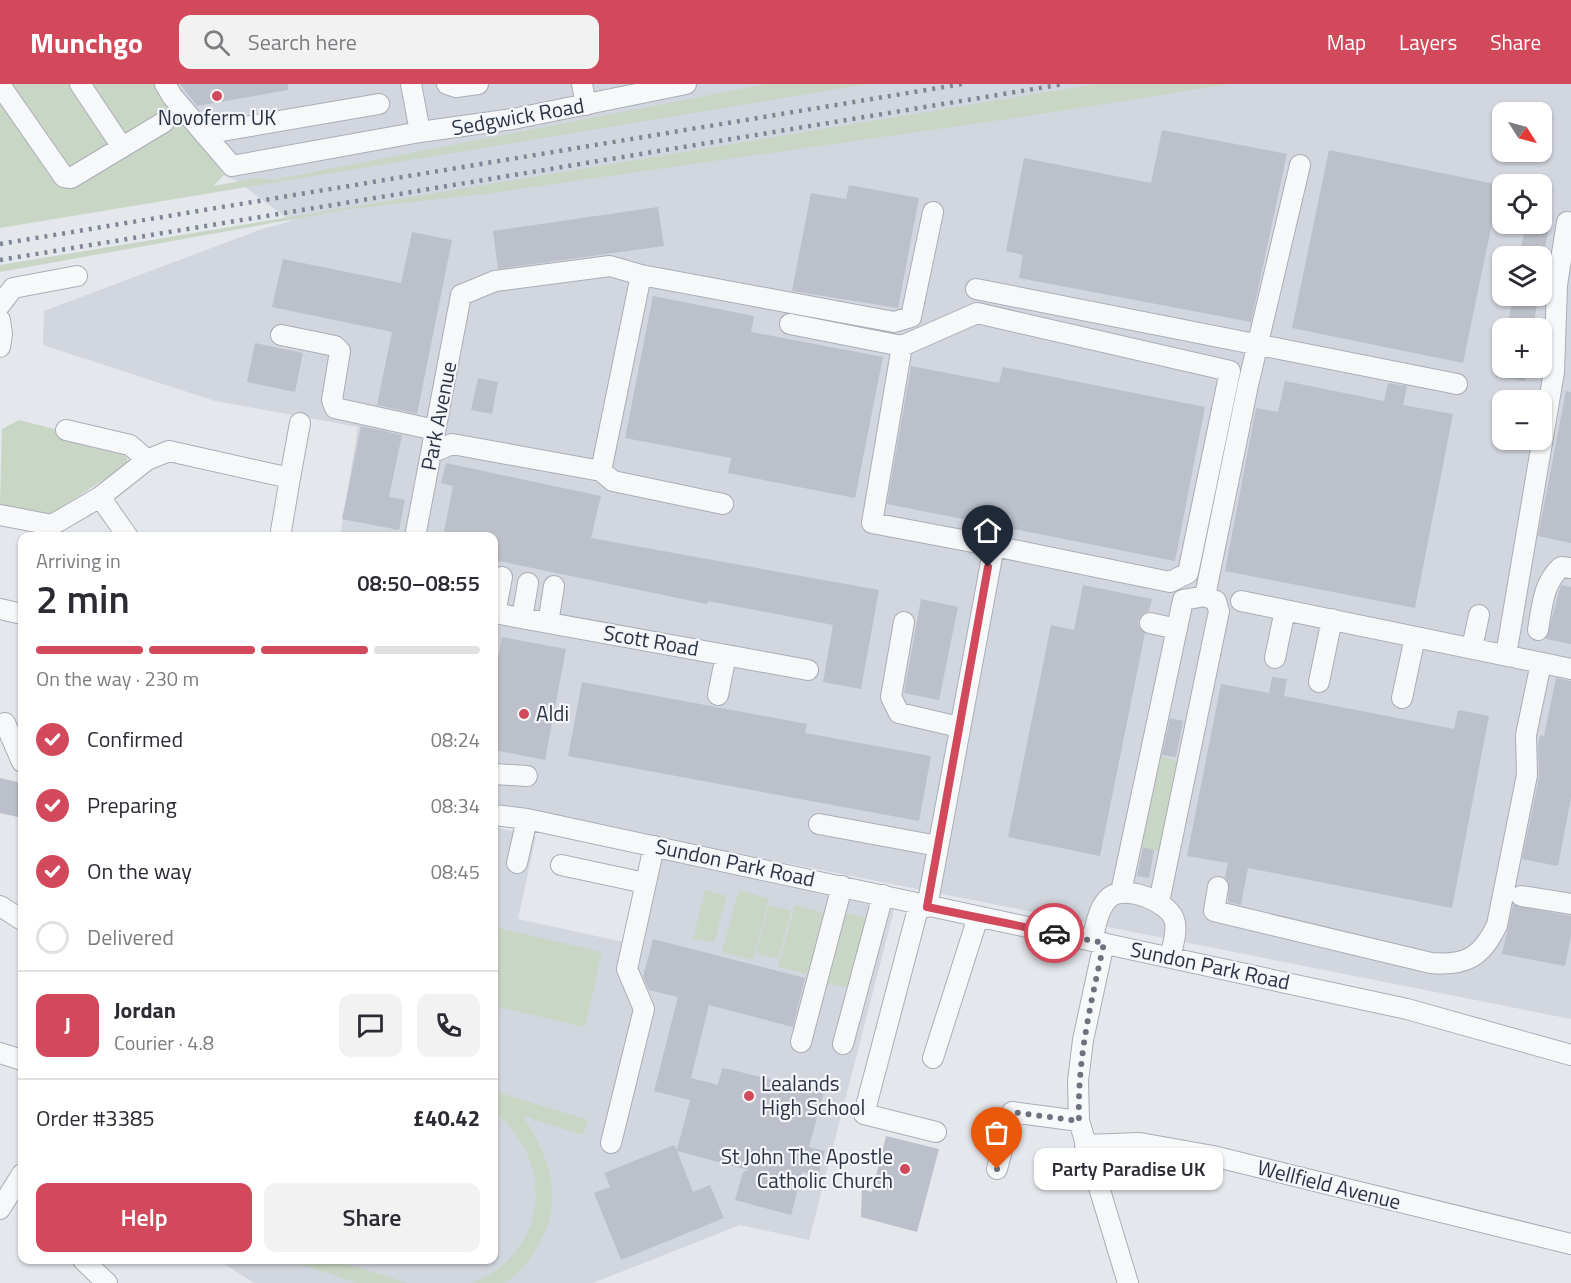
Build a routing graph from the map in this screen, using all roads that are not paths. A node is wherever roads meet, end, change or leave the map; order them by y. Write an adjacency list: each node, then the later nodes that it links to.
1 (80, 84): 15 (street)
2 (165, 84): 14 (street)
3 (411, 84): 13 (street)
4 (447, 84): 5 (street)
5 (478, 84)
6 (582, 84): 11 (street)
7 (686, 84): 9 (street, Sedgwick Road)
8 (0, 86): 15 (street)
9 (625, 90): 11 (street, Sedgwick Road)
10 (379, 104): 14 (street)
11 (586, 105): 13 (street, Sedgwick Road)
12 (164, 122): 15 (street)
13 (420, 132): 14 (street, Sedgwick Road)
14 (204, 134)
15 (122, 147)
16 (1300, 165): 26 (street)
17 (933, 212): 19 (street)
18 (1567, 222): 67 (street)
19 (641, 275): 32 (street, Park Avenue); 35 (street)
20 (77, 276): 22 (street)
21 (976, 289): 26 (street)
22 (0, 305)
23 (0, 320): 28 (street)
24 (790, 324): 27 (street)
25 (281, 335): 32 (street)
26 (1258, 344): 29 (street); 50 (street)
27 (902, 346): 44 (street); 44 (street)
28 (0, 347)
29 (1457, 384)
30 (300, 423): 36 (street)
31 (66, 430): 34 (street)
32 (435, 430): 33 (street, Park Avenue)
33 (431, 453): 35 (street); 43 (street, Park Avenue)
34 (147, 460): 36 (street); 37 (street)
35 (601, 471): 38 (street)
36 (290, 478): 42 (street)
37 (100, 497): 40 (street); 41 (street)
38 (723, 504)
39 (0, 515): 40 (street)
40 (51, 531)
41 (124, 532)
42 (281, 532)
43 (416, 532)
44 (994, 546): 76 (street)
45 (1571, 568): 63 (street)
46 (502, 577): 49 (street)
47 (528, 583): 57 (street)
48 (554, 586): 60 (street)
49 (498, 595)
50 (1205, 596): 62 (street); 93 (street)
51 (1241, 601): 53 (street)
52 (0, 609): 54 (street)
53 (1285, 610): 58 (street); 68 (street)
54 (18, 613)
55 (498, 614): 57 (street, Scott Road)
56 (1474, 614): 65 (street)
57 (522, 618): 60 (street, Scott Road)
58 (1332, 619): 64 (street); 72 (street)
59 (904, 622): 76 (street)
60 (548, 623): 66 (street, Scott Road)
61 (1150, 623): 62 (street)
62 (1177, 629): 90 (street)
63 (1538, 630)
64 (1415, 637): 65 (street); 74 (street)
65 (1467, 647): 67 (street)
66 (726, 655): 71 (street, Scott Road); 73 (street)
67 (1506, 655): 69 (street)
68 (1275, 658)
69 (1541, 663): 70 (street); 89 (street)
70 (1571, 669)
71 (808, 670)
72 (1319, 682)
73 (718, 695)
74 (1402, 698)
75 (9, 724): 77 (street)
76 (959, 727): 84 (street)
77 (18, 750)
78 (498, 774): 79 (street)
79 (526, 776)
80 (498, 815): 81 (street, Sundon Park Road)
81 (527, 819): 83 (street, Sundon Park Road); 85 (street)
82 (819, 824): 84 (street)
83 (654, 846): 87 (street); 88 (street, Sundon Park Road)
84 (938, 846): 96 (street)
85 (518, 863)
86 (561, 865): 87 (street)
87 (645, 883): 109 (street)
88 (842, 886): 91 (street, Sundon Park Road); 101 (street)
89 (1218, 887)
90 (1121, 892): 93 (street); 99 (street)
91 (883, 895): 96 (street, Sundon Park Road); 102 (street)
92 (1521, 896): 94 (street)
93 (1159, 902): 100 (street)
94 (1571, 904)
95 (0, 906): 97 (street)
96 (923, 906): 98 (street, Sundon Park Road); 108 (street)
97 (18, 917)
98 (978, 917): 99 (street, Sundon Park Road); 105 (street)
99 (1098, 942): 100 (street, Sundon Park Road); 107 (street)
100 (1170, 957): 104 (street, Sundon Park Road)
101 (801, 1042)
102 (843, 1044)
103 (0, 1053): 106 (street)
104 (1571, 1055)
105 (933, 1058)
106 (18, 1059)
107 (1079, 1121): 110 (street); 111 (street)
108 (936, 1132)
109 (611, 1143)
110 (1085, 1145): 114 (street, Wellfield Avenue); 117 (street)
111 (997, 1169)
112 (18, 1184): 113 (street)
113 (10, 1204)
114 (1571, 1244)
115 (87, 1264): 116 (street)
116 (107, 1283)
117 (1128, 1283)

